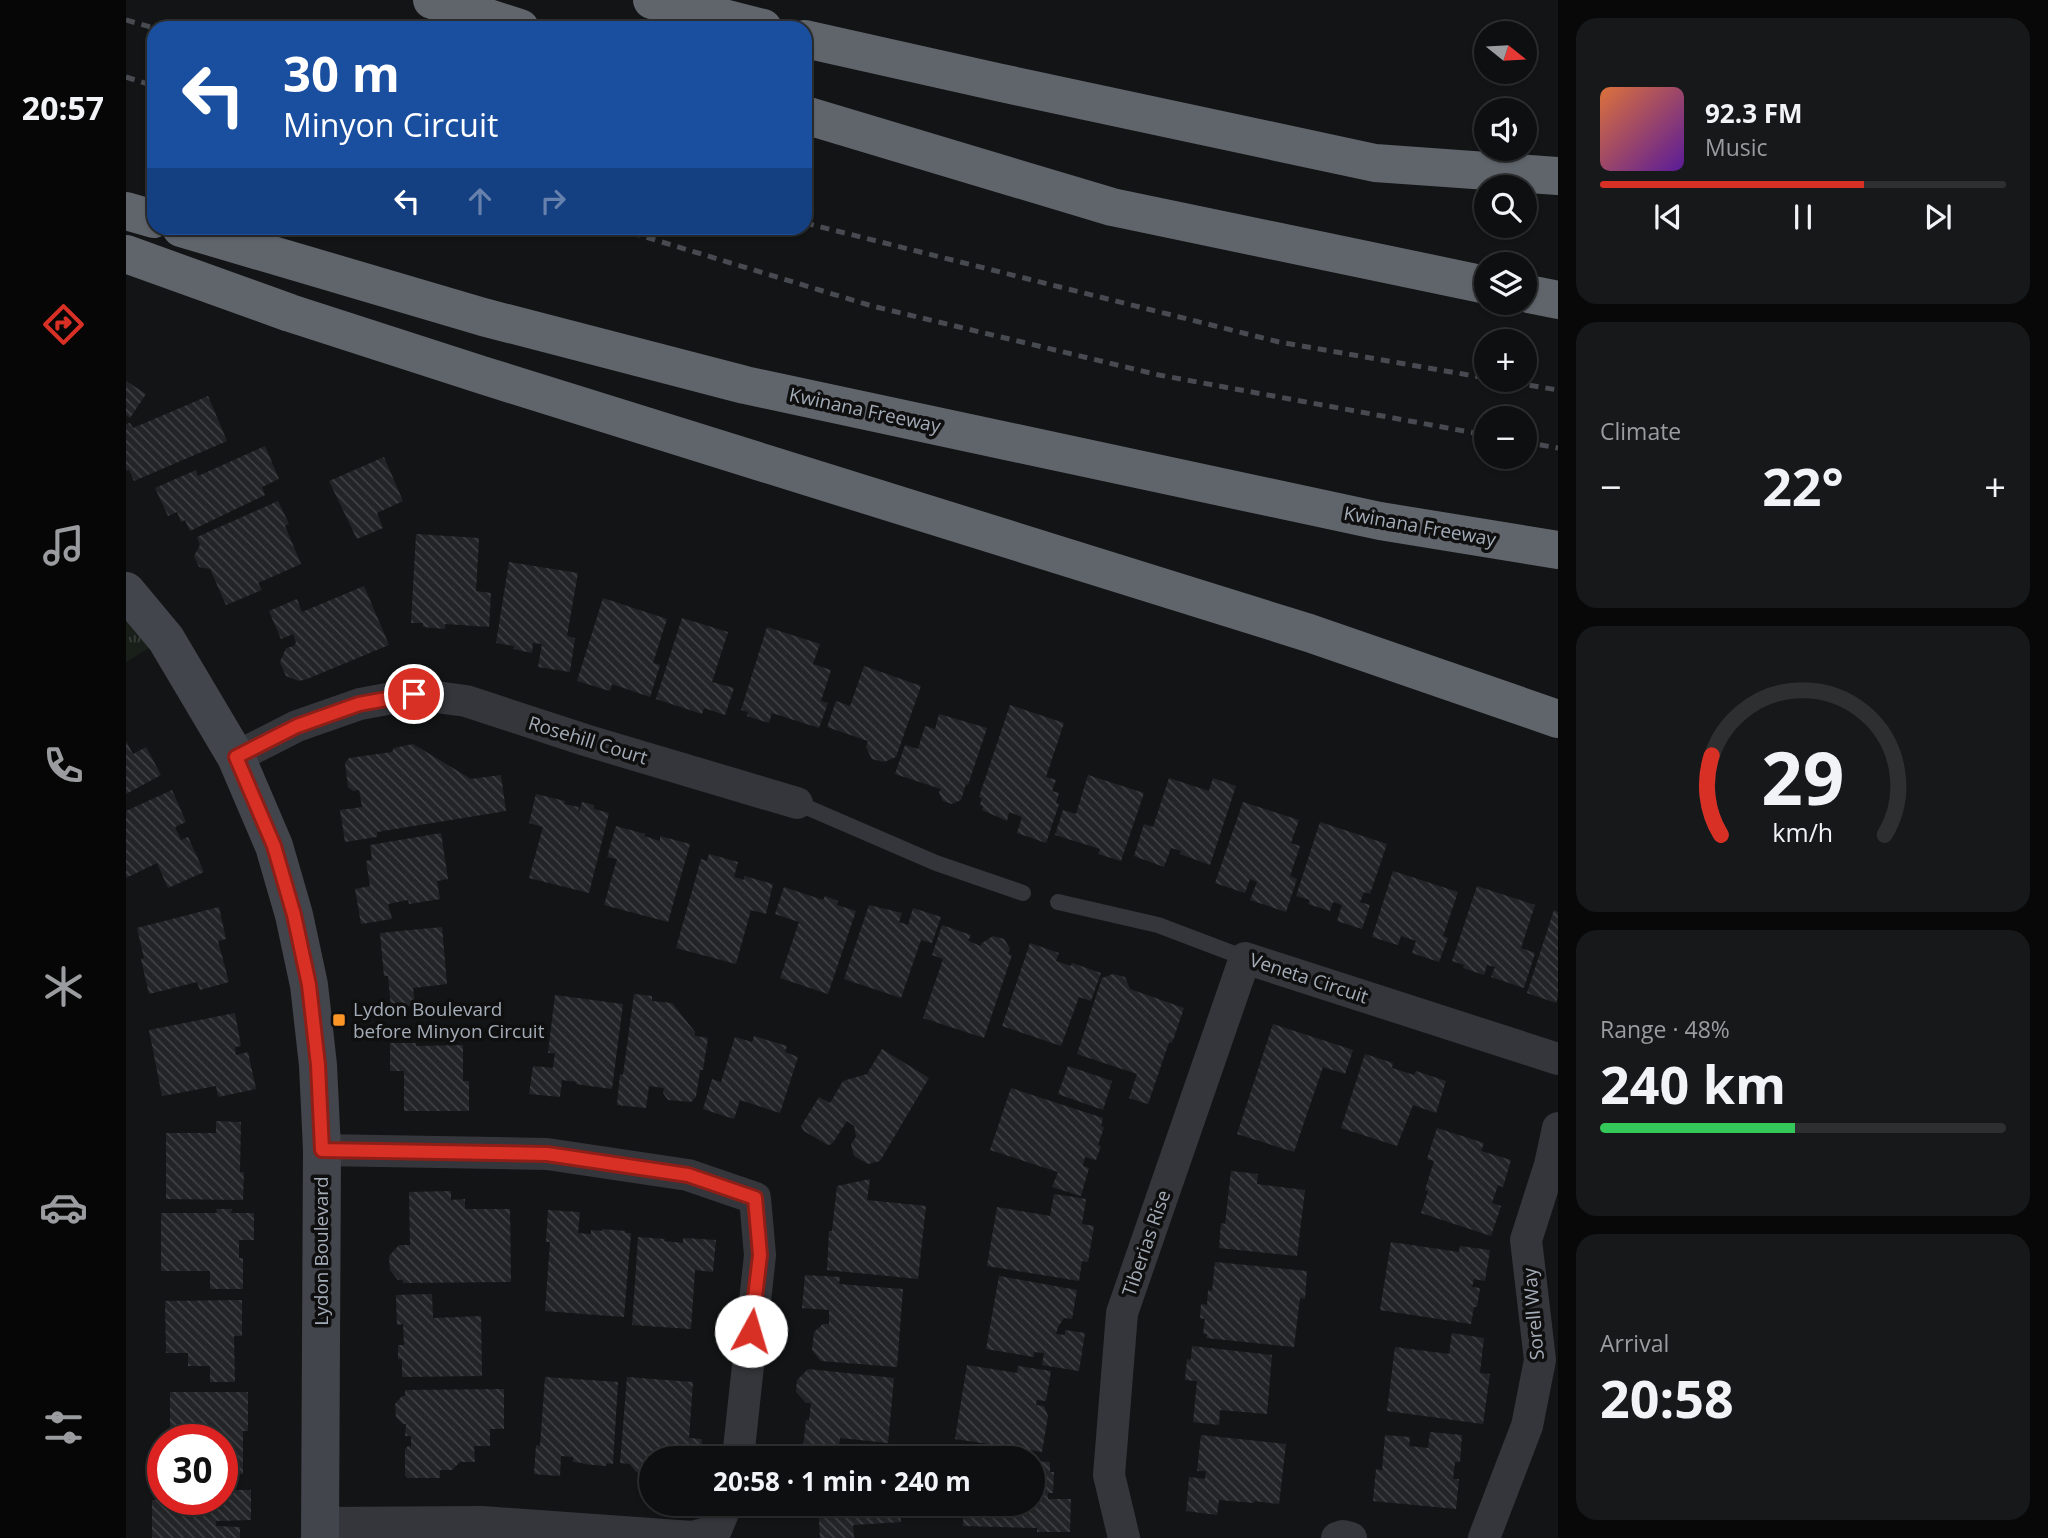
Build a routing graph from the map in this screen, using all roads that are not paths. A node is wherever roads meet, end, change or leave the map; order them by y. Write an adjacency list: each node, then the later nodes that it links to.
1 (432, 0): 3 (highway)
2 (652, 0): 4 (highway)
3 (498, 21)
4 (735, 21)
5 (812, 41): 7 (highway)
6 (812, 117): 12 (highway)
7 (1558, 176)
8 (126, 211): 9 (highway)
9 (147, 217)
10 (205, 235): 15 (highway, Kwinana Freeway)
11 (126, 254): 17 (highway)
12 (1474, 283)
13 (1537, 296): 14 (highway)
14 (1558, 300)
15 (1558, 550)
16 (126, 591): 18 (street, Lydon Boulevard)
17 (1558, 719)
18 (236, 757): 19 (street, Rosehill Court); 25 (street, Lydon Boulevard)
19 (797, 803): 20 (lane, Rosehill Court)
20 (1023, 893)
21 (1058, 902): 22 (lane, Veneta Circuit)
22 (1245, 958): 23 (street, Veneta Circuit); 29 (street, Tiberias Rise)
23 (1558, 1059)
24 (1558, 1128): 32 (street, Sorell Way)
25 (322, 1150): 26 (street); 28 (street, Lydon Boulevard)
26 (739, 1446)
27 (722, 1516): 28 (street)
28 (320, 1531)
29 (1124, 1538)
30 (1337, 1538): 31 (street)
31 (1351, 1538)
32 (1484, 1538)

